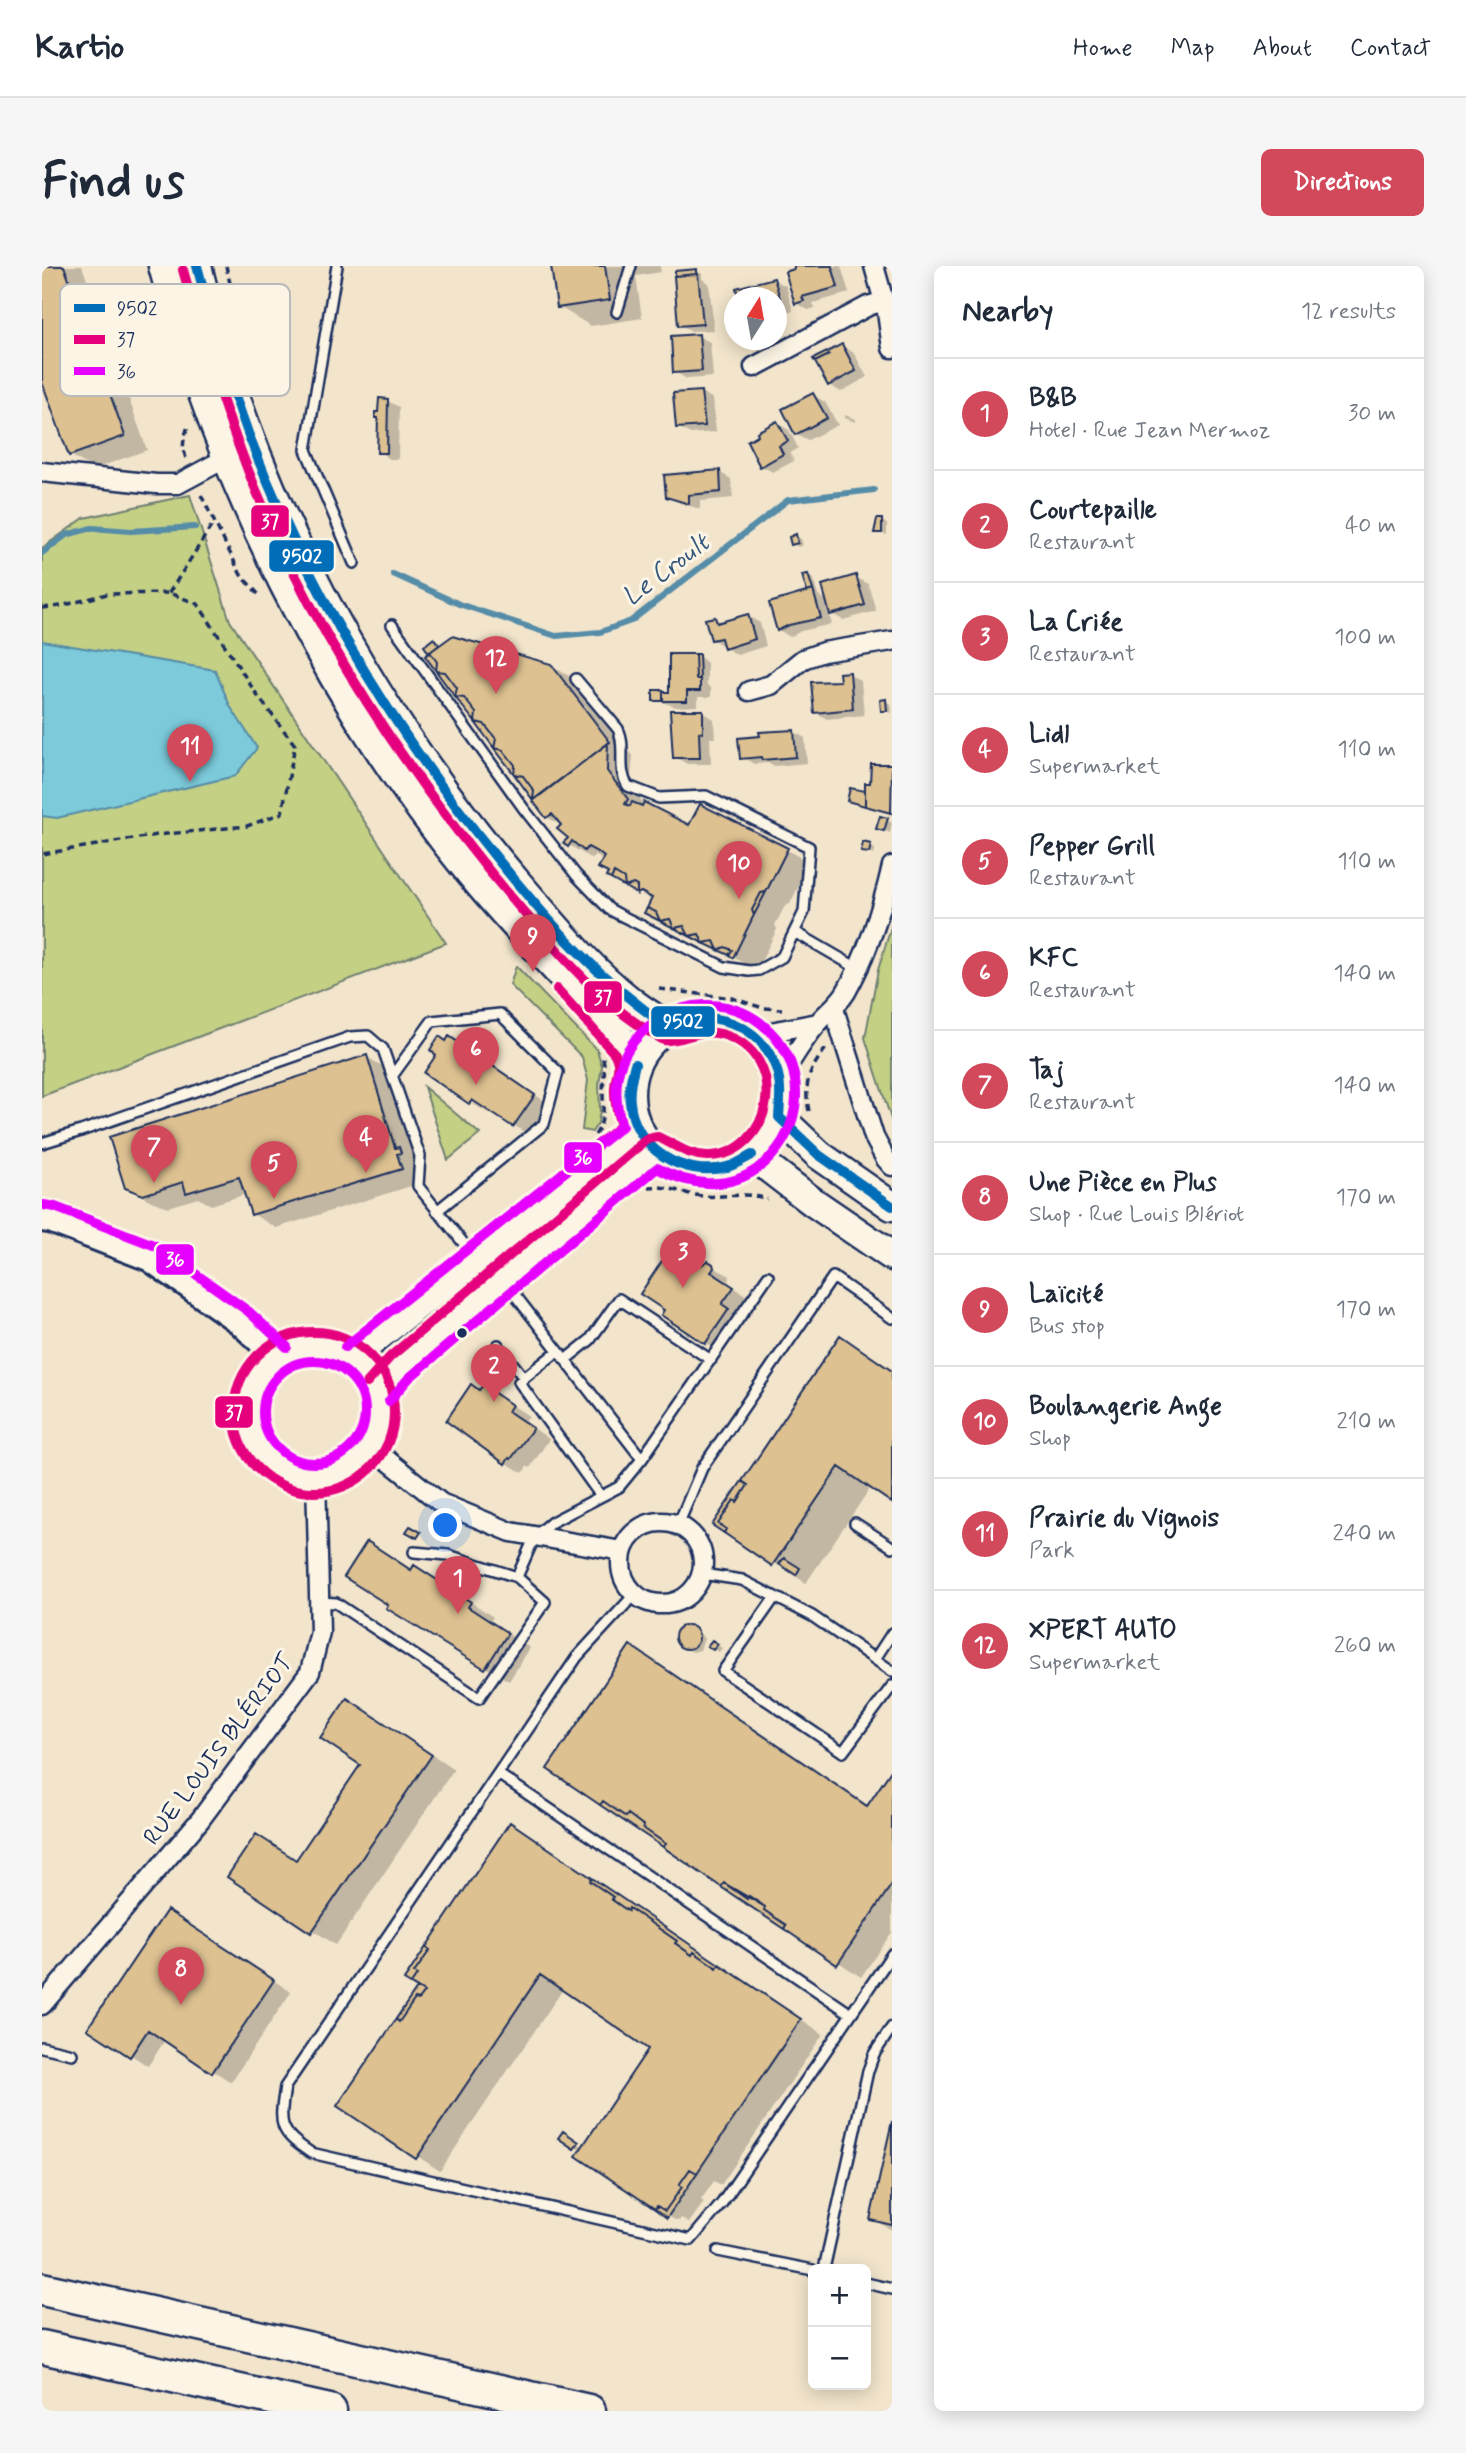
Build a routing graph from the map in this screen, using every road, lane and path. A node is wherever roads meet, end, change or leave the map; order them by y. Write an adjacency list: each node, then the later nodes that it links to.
1 (163, 266): 6 (main road)
2 (197, 266): 7 (main road)
3 (337, 266): 17 (lane)
4 (631, 266): 9 (lane)
5 (874, 266): 8 (street)
6 (168, 284)
7 (201, 284)
8 (888, 308): 10 (street); 11 (street)
9 (617, 312)
10 (892, 348)
11 (754, 367)
12 (205, 396): 14 (main road)
13 (235, 396): 30 (main road)
14 (228, 457): 15 (street); 32 (main road)
15 (42, 472)
16 (214, 522): 18 (path)
17 (354, 563)
18 (169, 593): 19 (path); 24 (path)
19 (42, 608)
20 (392, 625): 26 (lane)
21 (892, 641): 23 (street)
22 (576, 680): 26 (lane)
23 (749, 691)
24 (42, 854)
25 (892, 866): 27 (street)
26 (795, 932): 27 (lane)
27 (857, 968): 28 (street)
28 (834, 1009): 29 (street); 39 (street)
29 (818, 1023): 31 (street); 34 (street)
30 (668, 1027): 31 (main road); 32 (main road)
31 (755, 1035): 34 (main road)
32 (635, 1063): 36 (main road)
33 (393, 1075): 37 (lane); 41 (lane); 41 (lane)
34 (781, 1077): 35 (main road)
35 (779, 1117): 38 (main road); 40 (main road)
36 (647, 1141): 38 (main road); 44 (street); 46 (street)
37 (42, 1143)
38 (752, 1156): 43 (main road)
39 (892, 1166)
40 (892, 1206)
41 (437, 1211): 44 (lane)
42 (42, 1219): 50 (street)
43 (892, 1256)
44 (477, 1261): 51 (street)
45 (768, 1276): 53 (lane)
46 (503, 1280): 49 (lane); 55 (street)
47 (892, 1318): 61 (lane)
48 (498, 1345): 54 (lane)
49 (558, 1351): 52 (lane); 54 (lane)
50 (277, 1357): 51 (street); 58 (street)
51 (354, 1358): 55 (street)
52 (565, 1360): 53 (lane); 57 (lane)
53 (711, 1360): 57 (lane)
54 (524, 1378): 59 (lane)
55 (378, 1392): 56 (street)
56 (371, 1447): 58 (street); 62 (street)
57 (642, 1459): 59 (lane)
58 (316, 1478): 70 (street, RUE LOUIS BLÉRIOT)
59 (600, 1495): 62 (lane)
60 (855, 1523): 63 (lane)
61 (678, 1525): 65 (street); 66 (street)
62 (536, 1536): 65 (street); 67 (lane)
63 (892, 1547)
64 (414, 1552): 67 (lane)
65 (622, 1552): 68 (street)
66 (702, 1574): 68 (street); 69 (lane)
67 (517, 1577): 70 (lane)
68 (635, 1594): 75 (lane)
69 (775, 1597): 72 (lane); 74 (lane)
70 (319, 1602): 77 (street, RUE LOUIS BLÉRIOT)
71 (892, 1633): 72 (lane)
72 (875, 1659): 73 (lane)
73 (892, 1671)
74 (892, 1686)
75 (498, 1774): 78 (lane); 78 (lane)
76 (892, 1954): 78 (lane)
77 (42, 2005)
78 (851, 2014)
79 (892, 2027): 83 (lane)
80 (42, 2046): 81 (lane)
81 (72, 2054)
82 (718, 2250): 84 (lane)
83 (825, 2264)
84 (808, 2269)
85 (871, 2284): 87 (lane)
86 (42, 2289): 90 (highway)
87 (892, 2289)
88 (42, 2347): 89 (highway)
89 (330, 2411)
90 (589, 2411)

